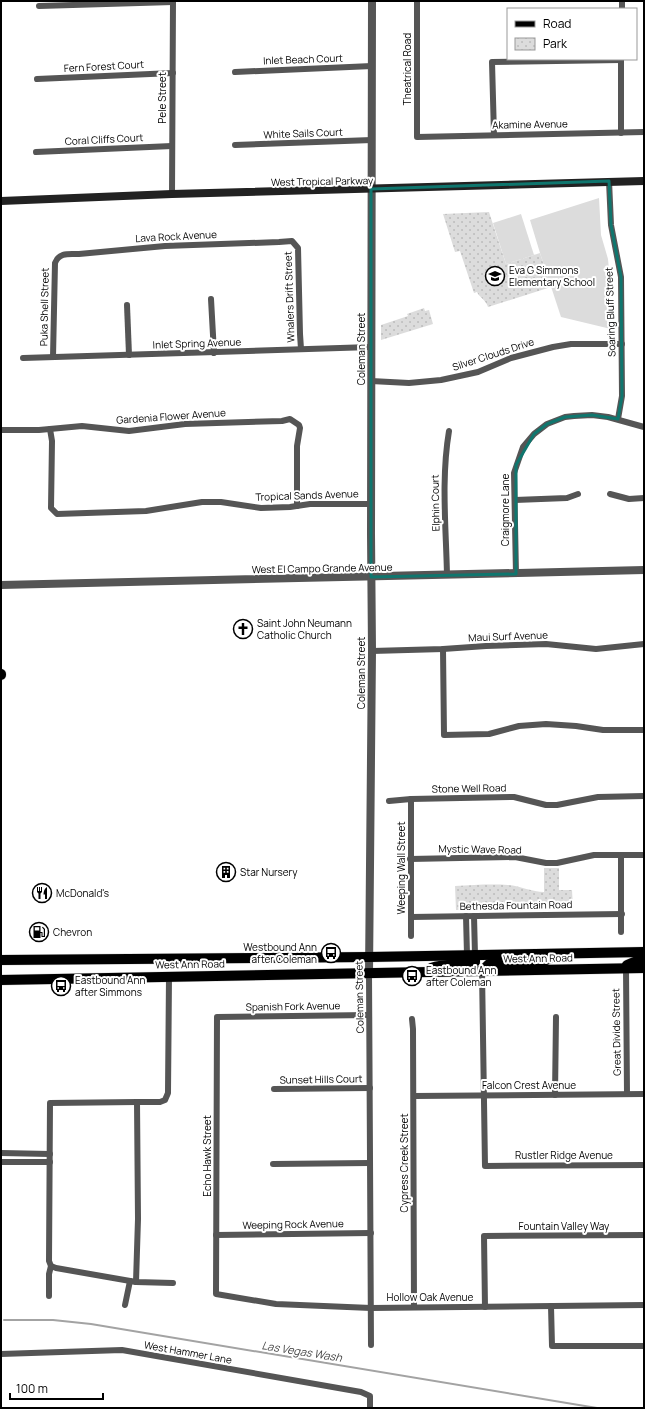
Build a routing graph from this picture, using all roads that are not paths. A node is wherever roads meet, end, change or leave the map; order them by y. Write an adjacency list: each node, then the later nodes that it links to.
1 (173, 1): 4 (street); 9 (street, Pele Street)
2 (372, 1): 7 (street, Coleman Street)
3 (417, 1): 14 (street, Theatrical Road)
4 (39, 6)
5 (578, 60): 13 (street)
6 (621, 60): 12 (street)
7 (372, 66): 8 (street, Inlet Beach Court); 15 (street, Coleman Street)
8 (235, 72)
9 (173, 73): 10 (street, Fern Forest Court); 17 (street, Pele Street)
10 (36, 78)
11 (644, 132): 12 (street, Akamine Avenue)
12 (620, 133): 13 (street, Akamine Avenue)
13 (494, 135): 14 (street, Akamine Avenue)
14 (417, 137)
15 (372, 140): 16 (street, White Sails Court); 21 (street, Coleman Street)
16 (235, 145)
17 (172, 146): 18 (street, Coral Cliffs Court); 22 (street, Pele Street)
18 (36, 152)
19 (609, 181): 20 (main road, West Tropical Parkway); 21 (main road, West Tropical Parkway); 28 (street, Soaring Bluff Street)
20 (644, 181)
21 (371, 190): 22 (main road, West Tropical Parkway); 29 (street, Coleman Street)
22 (172, 194): 23 (main road, West Tropical Parkway)
23 (1, 201)
24 (296, 244): 25 (street, Lava Rock Avenue); 30 (street, Whalers Drift Street)
25 (57, 258): 33 (street, Puka Shell Street)
26 (211, 299): 31 (street)
27 (127, 305): 32 (street)
28 (622, 344): 35 (street, Silver Clouds Drive); 36 (street, Soaring Bluff Street)
29 (371, 347): 30 (street, Inlet Spring Avenue); 35 (street, Coleman Street)
30 (301, 349): 31 (street, Inlet Spring Avenue)
31 (214, 352): 32 (street, Inlet Spring Avenue)
32 (129, 355): 33 (street, Inlet Spring Avenue)
33 (53, 357): 34 (street, Inlet Spring Avenue)
34 (23, 358)
35 (371, 381): 45 (street, Coleman Street)
36 (618, 419): 37 (street, Craigmore Lane); 44 (street, Craigmore Lane)
37 (644, 427)
38 (50, 429): 39 (street, Gardenia Flower Avenue); 46 (street, Tropical Sands Avenue); 46 (street, Gardenia Flower Avenue)
39 (1, 430)
40 (449, 431): 49 (street, Elphin Court)
41 (578, 494): 44 (street)
42 (610, 494): 43 (street)
43 (644, 498)
44 (515, 500): 48 (street, Craigmore Lane)
45 (371, 504): 46 (street, Tropical Sands Avenue); 50 (street, Coleman Street)
46 (297, 506)
47 (644, 570): 48 (street, West El Campo Grande Avenue)
48 (516, 574): 49 (street, West El Campo Grande Avenue)
49 (447, 575): 50 (street, West El Campo Grande Avenue)
50 (371, 577): 51 (street, West El Campo Grande Avenue); 54 (street, Coleman Street)
51 (1, 585)
52 (644, 644): 53 (street, Maui Surf Avenue)
53 (444, 649): 54 (street, Maui Surf Avenue); 55 (street)
54 (372, 651): 71 (street, Coleman Street)
55 (644, 730)
56 (644, 796): 57 (street, Stone Well Road)
57 (411, 799): 58 (street, Stone Well Road); 61 (street, Weeping Wall Street)
58 (390, 801)
59 (621, 855): 60 (street, Mystic Wave Road); 61 (street, Mystic Wave Road); 62 (street)
60 (644, 855)
61 (410, 859): 65 (street, Weeping Wall Street)
62 (622, 914): 64 (street, Bethesda Fountain Road); 66 (street)
63 (466, 916): 64 (street, Bethesda Fountain Road); 65 (street, Bethesda Fountain Road); 70 (street)
64 (474, 916): 70 (street)
65 (411, 917): 67 (street, Weeping Wall Street)
66 (621, 932)
67 (411, 936)
68 (644, 952): 69 (main road, West Ann Road)
69 (560, 953): 70 (main road, West Ann Road); 77 (main road)
70 (471, 955): 71 (main road, West Ann Road); 78 (main road)
71 (369, 957): 72 (main road, West Ann Road); 79 (street, Coleman Street)
72 (168, 959): 73 (main road, West Ann Road); 80 (main road)
73 (1, 960)
74 (644, 961): 76 (main road)
75 (644, 968): 76 (main road, West Ann Road)
76 (626, 969): 77 (main road, West Ann Road); 88 (street, Great Divide Street)
77 (482, 971): 78 (main road, West Ann Road); 92 (street)
78 (417, 972): 79 (main road, West Ann Road)
79 (369, 973): 80 (main road, West Ann Road); 82 (street, Coleman Street)
80 (169, 977): 81 (main road, West Ann Road); 93 (street)
81 (1, 980)
82 (369, 1015): 83 (street, Spanish Fork Avenue); 86 (street, Coleman Street)
83 (217, 1017): 103 (street, Echo Hawk Street)
84 (556, 1017): 90 (street)
85 (412, 1019): 91 (street, Cypress Creek Street)
86 (370, 1088): 87 (street, Sunset Hills Court); 98 (street, Coleman Street)
87 (274, 1089)
88 (627, 1094): 89 (street, Falcon Crest Avenue); 90 (street, Falcon Crest Avenue)
89 (644, 1094)
90 (555, 1095): 92 (street, Falcon Crest Avenue)
91 (414, 1096): 92 (street, Falcon Crest Avenue); 112 (street, Cypress Creek Street)
92 (484, 1096): 100 (street, Rustler Ridge Avenue)
93 (137, 1102): 95 (street); 105 (street)
94 (1, 1153): 95 (street)
95 (50, 1154): 97 (street)
96 (1, 1162): 97 (street)
97 (50, 1162): 104 (street)
98 (370, 1163): 99 (street); 101 (street, Coleman Street)
99 (273, 1164)
100 (644, 1164)
101 (371, 1233): 103 (street, Weeping Rock Avenue); 114 (street, Coleman Street)
102 (644, 1235): 113 (street, Fountain Valley Way)
103 (216, 1236): 107 (street, Echo Hawk Street)
104 (51, 1266): 105 (street); 108 (street)
105 (133, 1281): 106 (street); 109 (street)
106 (173, 1283)
107 (216, 1294): 114 (street, Hollow Oak Avenue)
108 (49, 1296)
109 (125, 1305)
110 (644, 1305): 111 (street, Hollow Oak Avenue)
111 (552, 1306): 113 (street, Hollow Oak Avenue); 116 (street)
112 (414, 1307): 113 (street, Hollow Oak Avenue); 114 (street, Hollow Oak Avenue)
113 (484, 1307)
114 (371, 1308): 115 (street, Coleman Street)
115 (371, 1345)
116 (644, 1346)
117 (1, 1354): 118 (street, West Hammer Lane)
118 (370, 1408)

